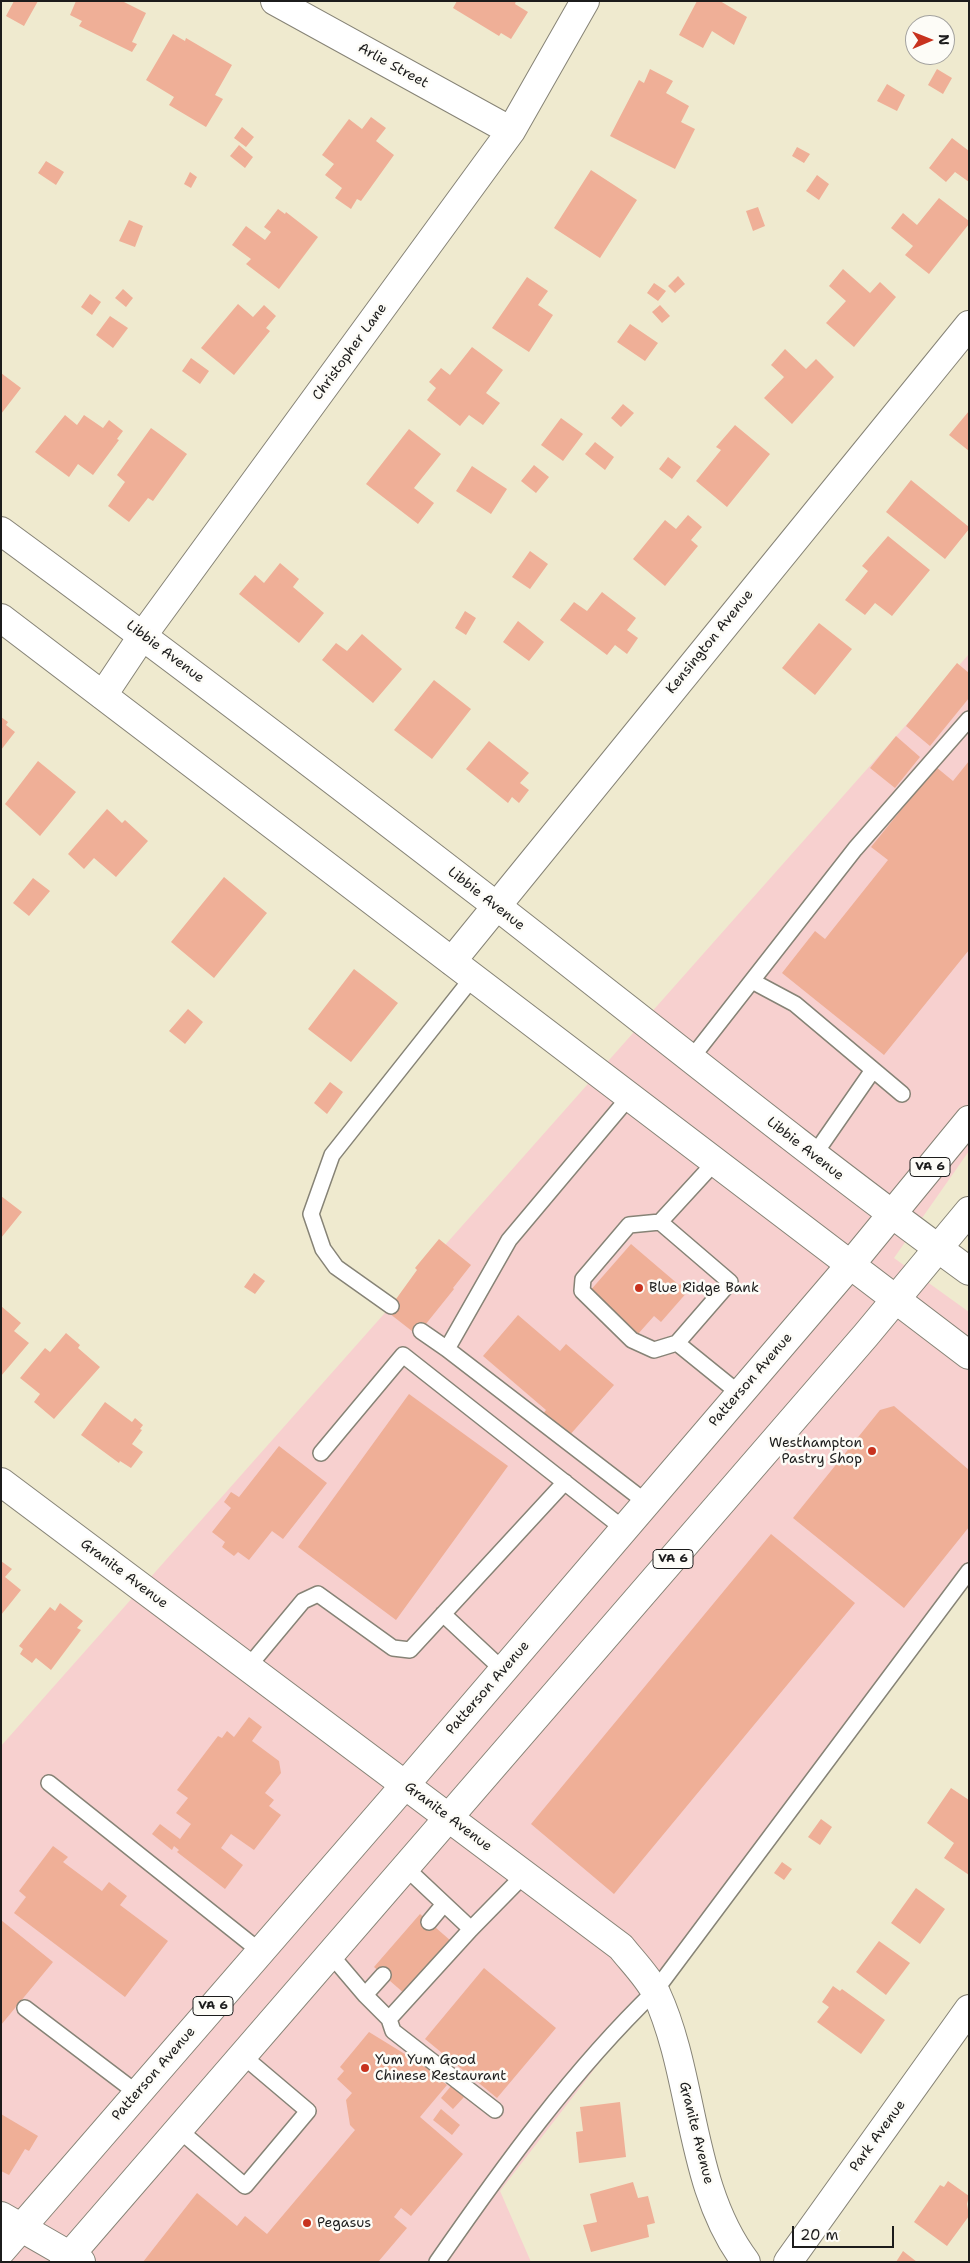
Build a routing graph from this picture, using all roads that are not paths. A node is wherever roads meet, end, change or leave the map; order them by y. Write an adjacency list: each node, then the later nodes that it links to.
1 (275, 1): 3 (main road, Arlie Street)
2 (585, 1): 3 (main road, Christopher Lane)
3 (511, 131): 7 (main road, Christopher Lane)
4 (969, 325): 10 (main road, Kensington Avenue)
5 (1, 531): 7 (main road, Libbie Avenue)
6 (1, 618): 8 (main road)
7 (143, 635): 8 (main road, Christopher Lane); 10 (main road, Libbie Avenue)
8 (103, 695): 11 (main road)
9 (969, 719): 12 (lane)
10 (495, 906): 11 (main road, Kensington Avenue); 13 (main road, Libbie Avenue)
11 (462, 969): 16 (main road); 27 (lane)
12 (752, 981): 13 (lane); 14 (lane)
13 (690, 1060): 18 (main road, Libbie Avenue)
14 (873, 1070): 15 (lane); 18 (lane)
15 (902, 1094)
16 (630, 1096): 19 (main road); 30 (lane)
17 (969, 1120): 21 (main road, Patterson Avenue / VA 6)
18 (814, 1155): 21 (main road, Libbie Avenue)
19 (716, 1162): 22 (lane); 24 (main road)
20 (969, 1211): 23 (main road, VA 6)
21 (892, 1215): 23 (main road, Libbie Avenue); 24 (main road, Patterson Avenue / VA 6)
22 (660, 1222): 29 (lane); 29 (lane)
23 (938, 1249): 25 (main road, Libbie Avenue); 26 (main road, VA 6)
24 (851, 1264): 26 (main road); 32 (main road, Patterson Avenue / VA 6)
25 (969, 1271)
26 (897, 1299): 31 (main road); 44 (main road, VA 6)
27 (391, 1306)
28 (421, 1330): 30 (lane)
29 (676, 1343): 32 (lane)
30 (447, 1348): 36 (lane)
31 (969, 1355)
32 (740, 1394): 36 (main road, Patterson Avenue / VA 6)
33 (322, 1453): 35 (lane)
34 (1, 1482): 40 (main road, Granite Avenue)
35 (565, 1482): 37 (lane); 39 (lane)
36 (646, 1503): 37 (main road, Patterson Avenue / VA 6)
37 (624, 1529): 41 (main road, Patterson Avenue / VA 6)
38 (969, 1571): 53 (lane)
39 (443, 1614): 40 (lane); 41 (lane)
40 (248, 1667): 43 (main road, Granite Avenue)
41 (504, 1670): 43 (main road, Patterson Avenue / VA 6)
42 (50, 1783): 50 (lane)
43 (405, 1785): 44 (main road, Granite Avenue); 50 (main road, Patterson Avenue / VA 6)
44 (449, 1819): 45 (main road, VA 6); 46 (main road, Granite Avenue)
45 (406, 1868): 47 (lane); 51 (main road, VA 6)
46 (524, 1875): 49 (lane); 53 (main road, Granite Avenue)
47 (444, 1904): 48 (lane); 49 (lane)
48 (429, 1922)
49 (471, 1928): 57 (lane)
50 (261, 1952): 59 (main road, Patterson Avenue / VA 6)
51 (331, 1955): 54 (lane); 58 (main road, VA 6)
52 (383, 1975): 54 (lane)
53 (655, 1991): 65 (lane); 66 (main road, Granite Avenue)
54 (366, 1995): 57 (lane)
55 (25, 2008): 59 (lane)
56 (969, 2009): 67 (main road, Park Avenue)
57 (389, 2019): 60 (lane)
58 (243, 2056): 61 (main road, VA 6); 61 (lane)
59 (138, 2093): 62 (main road, Patterson Avenue / VA 6)
60 (495, 2110)
61 (179, 2130): 64 (main road, VA 6)
62 (11, 2222): 63 (main road, Patterson Avenue / VA 6); 64 (main road)
63 (1, 2251)
64 (72, 2260)
65 (437, 2262)
66 (746, 2262)
67 (788, 2262)

